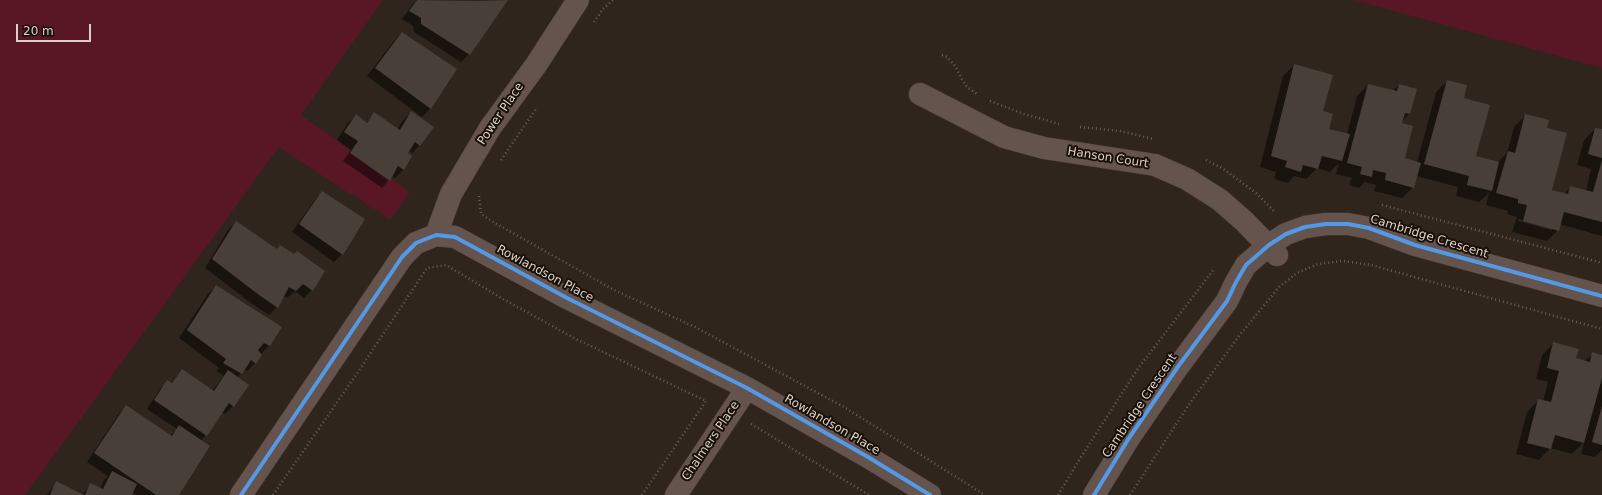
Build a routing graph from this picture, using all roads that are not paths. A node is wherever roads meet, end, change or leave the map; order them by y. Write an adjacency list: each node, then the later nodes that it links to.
1 (578, 0): 3 (street, Power Place)
2 (920, 94): 4 (street, Hanson Court)
3 (436, 235): 6 (street, Rowlandson Place); 7 (street, Rowlandson Place)
4 (1273, 250): 5 (street, Cambridge Crescent); 10 (street, Cambridge Crescent)
5 (1602, 296)
6 (747, 388): 8 (street, Chalmers Place); 9 (street, Rowlandson Place)
7 (241, 495)
8 (676, 495)
9 (930, 495)
10 (1094, 495)

